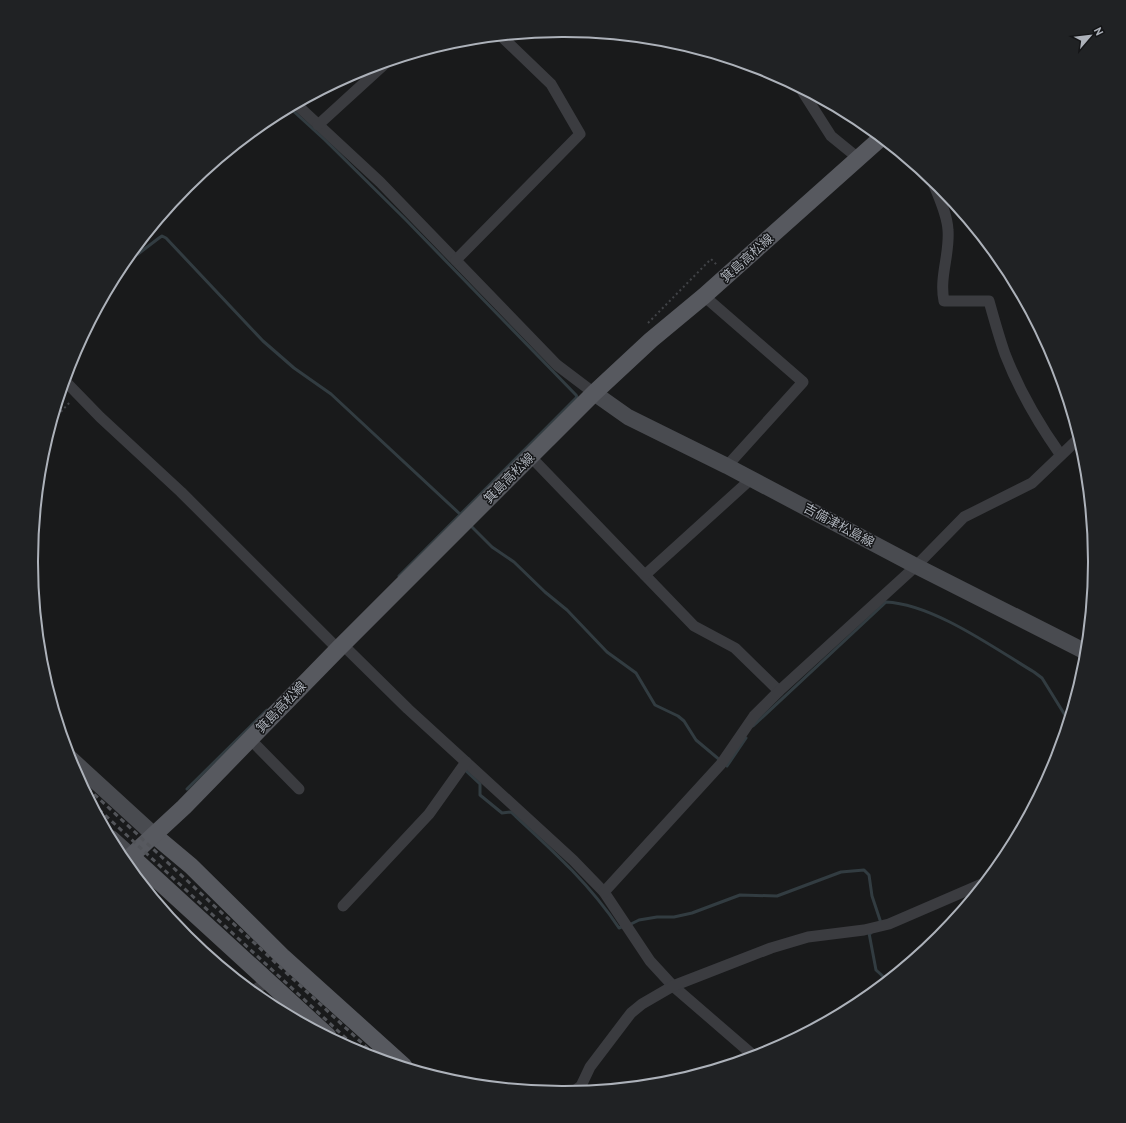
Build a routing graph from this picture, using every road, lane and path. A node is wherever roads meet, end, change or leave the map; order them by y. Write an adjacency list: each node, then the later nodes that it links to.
1 (505, 40): 9 (street)
2 (375, 72): 5 (street)
3 (806, 97): 7 (street)
4 (300, 108): 5 (street)
5 (318, 125): 9 (street)
6 (877, 141): 7 (main road, 箕島高松線)
7 (858, 158): 11 (main road, 箕島高松線)
8 (938, 195): 18 (street)
9 (456, 260): 14 (street)
10 (722, 271): 12 (path)
11 (704, 296): 14 (main road, 箕島高松線); 20 (street)
12 (645, 326)
13 (69, 385): 15 (street)
14 (594, 393): 19 (main road, 箕島高松線); 20 (main road, 吉備津松島線)
15 (78, 394): 16 (path); 24 (street)
16 (60, 413)
17 (1074, 443): 18 (street)
18 (1060, 454): 22 (street)
19 (530, 456): 23 (street); 24 (main road, 箕島高松線)
20 (727, 466): 21 (main road, 吉備津松島線)
21 (751, 479): 22 (main road, 吉備津松島線); 23 (street)
22 (916, 566): 25 (main road, 吉備津松島線); 26 (street)
23 (644, 576): 26 (street)
24 (336, 645): 27 (main road, 箕島高松線); 28 (street)
25 (1080, 648)
26 (779, 691): 35 (street)
27 (250, 739): 30 (street); 31 (main road, 箕島高松線)
28 (464, 765): 35 (street); 36 (street)
29 (81, 768): 31 (main road)
30 (299, 789)
31 (154, 835): 32 (main road, 箕島高松線); 42 (main road)
32 (130, 857)
33 (137, 867): 37 (main road)
34 (974, 887): 38 (street)
35 (604, 892): 38 (street)
36 (343, 906)
37 (268, 981): 39 (street); 40 (main road)
38 (673, 986): 41 (street); 43 (street)
39 (258, 988)
40 (313, 1023)
41 (749, 1052)
42 (396, 1059)
43 (581, 1085)

